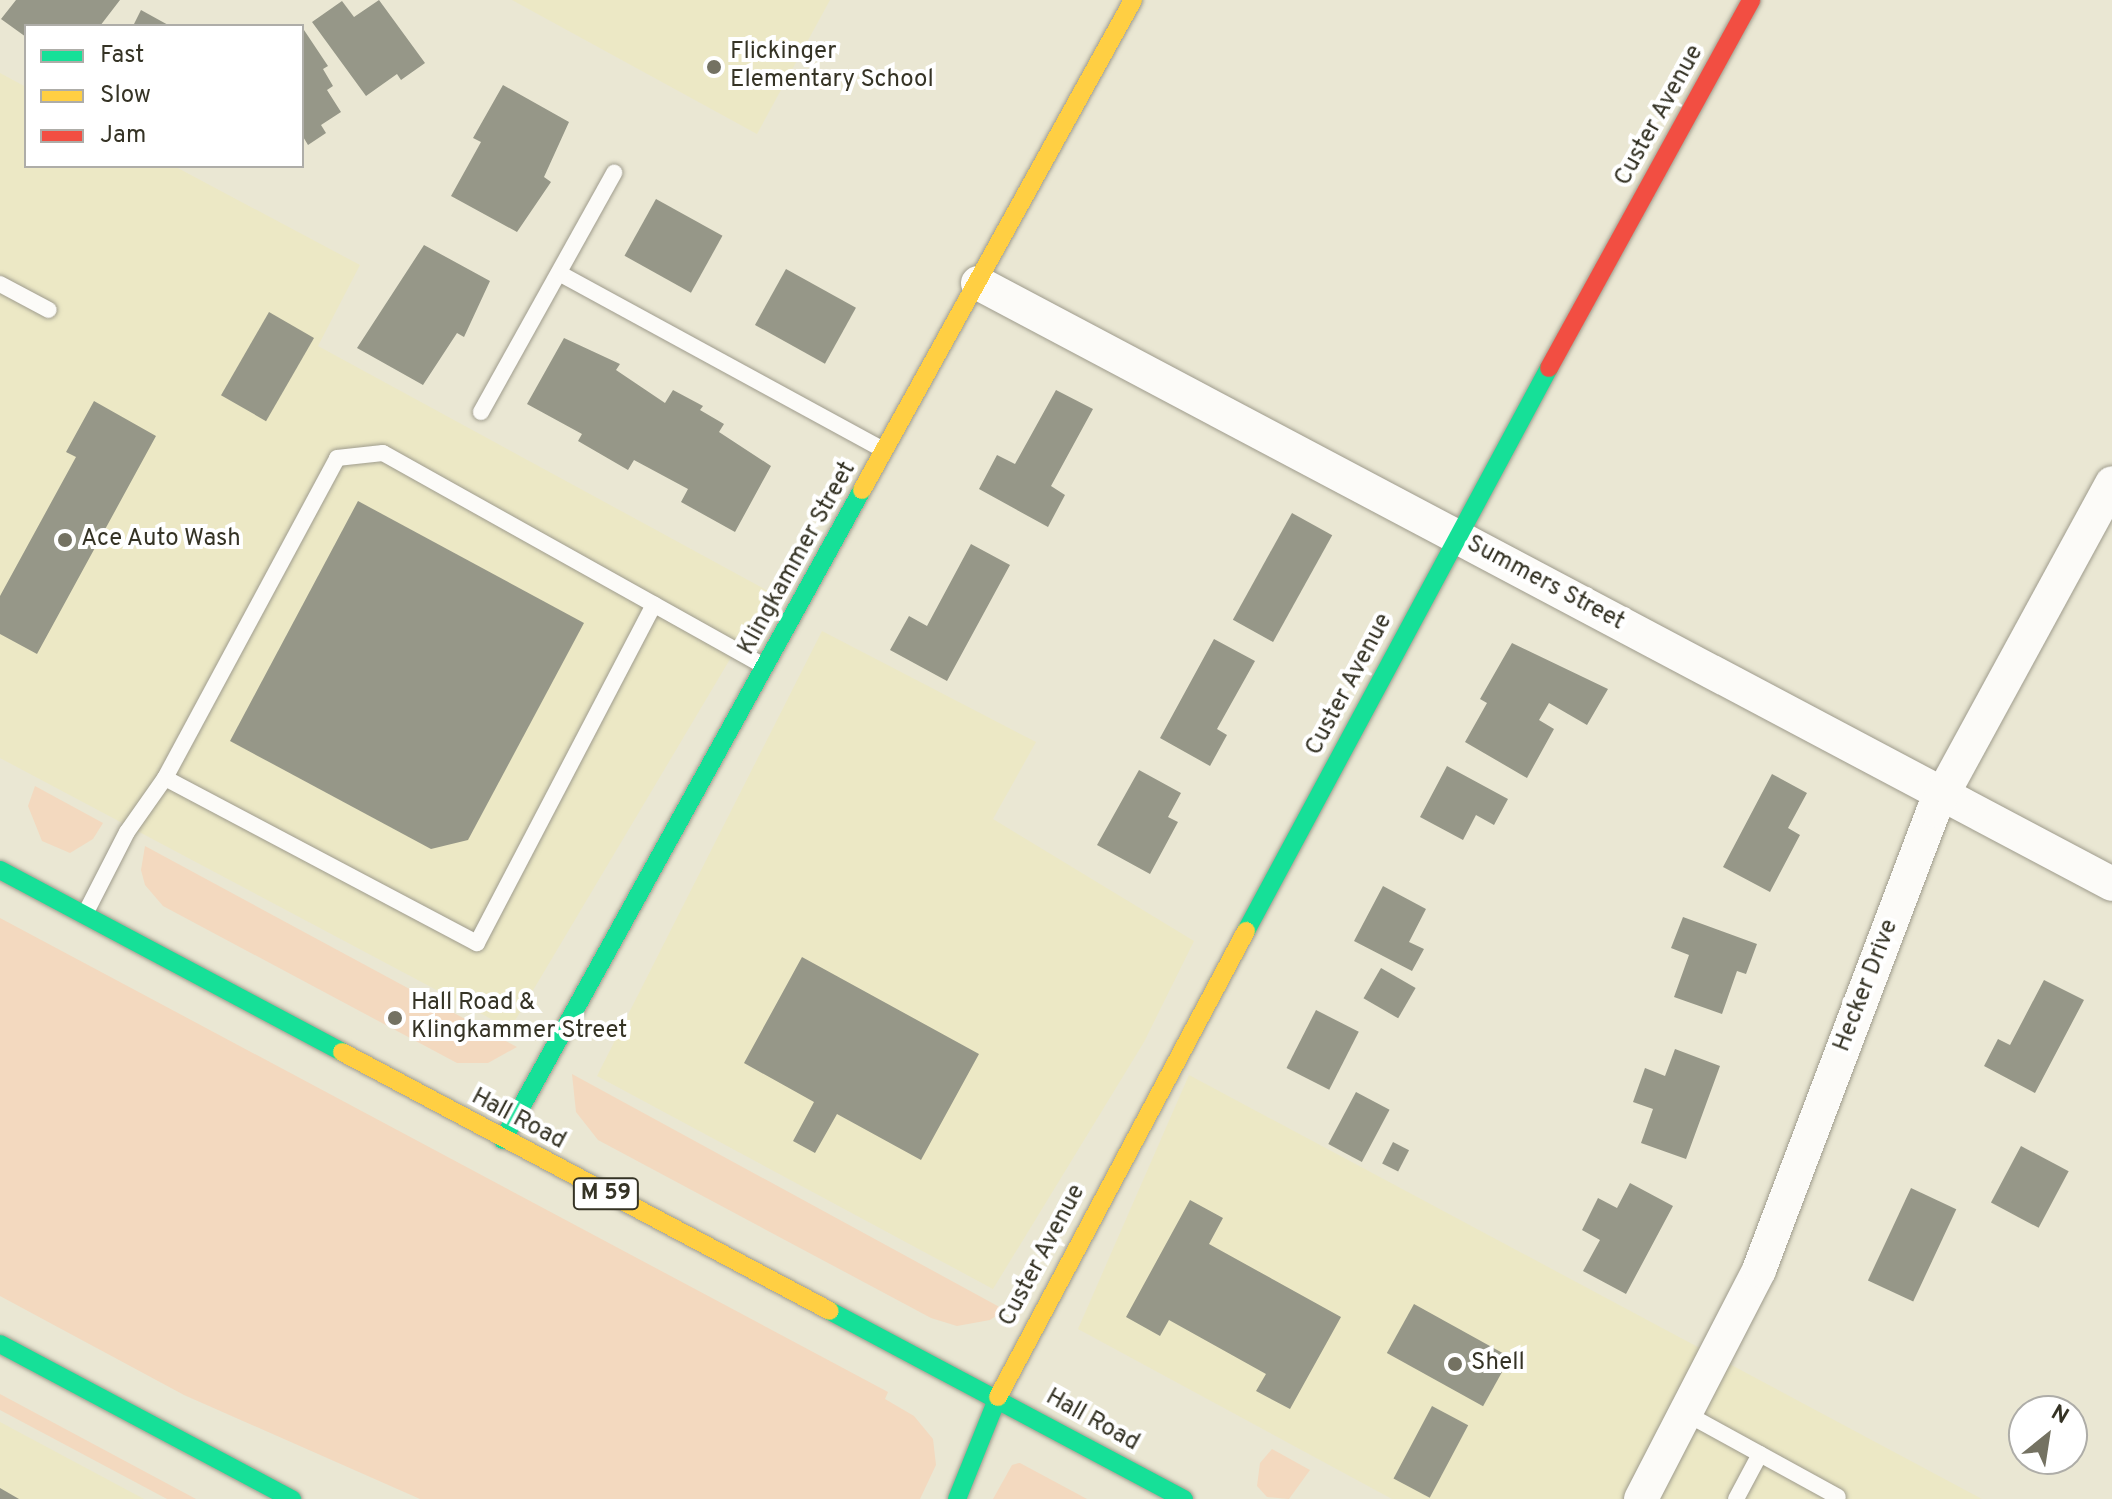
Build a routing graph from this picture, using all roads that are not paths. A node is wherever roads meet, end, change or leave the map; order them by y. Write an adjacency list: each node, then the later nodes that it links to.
1 (1133, 0): 5 (main road, Klingkammer Street)
2 (1751, 0): 11 (main road, Custer Avenue)
3 (614, 173): 4 (lane)
4 (559, 273): 8 (lane); 9 (lane)
5 (978, 283): 9 (main road, Klingkammer Street); 11 (street, Summers Street)
6 (0, 284): 7 (lane)
7 (49, 310)
8 (481, 412)
9 (885, 450): 13 (main road, Klingkammer Street)
10 (2112, 483): 15 (street, Hecker Drive)
11 (1456, 538): 15 (street, Summers Street); 21 (main road, Custer Avenue)
12 (654, 604): 13 (lane); 14 (lane); 14 (lane)
13 (766, 667): 19 (main road, Klingkammer Street)
14 (165, 778): 18 (lane)
15 (1943, 792): 17 (street, Summers Street); 22 (street, Hecker Drive)
16 (0, 870): 18 (main road, Hall Road / M 59)
17 (2112, 884)
18 (84, 916): 19 (main road, Hall Road / M 59)
19 (503, 1140): 21 (main road, Hall Road / M 59)
20 (0, 1344): 25 (main road)
21 (998, 1397): 26 (main road, Custer Avenue); 27 (main road, Hall Road / M 59)
22 (1687, 1414): 23 (lane); 28 (street, Hecker Drive)
23 (1760, 1454): 24 (lane); 29 (lane)
24 (1838, 1497)
25 (292, 1499)
26 (957, 1499)
27 (1184, 1499)
28 (1641, 1499)
29 (1736, 1499)

